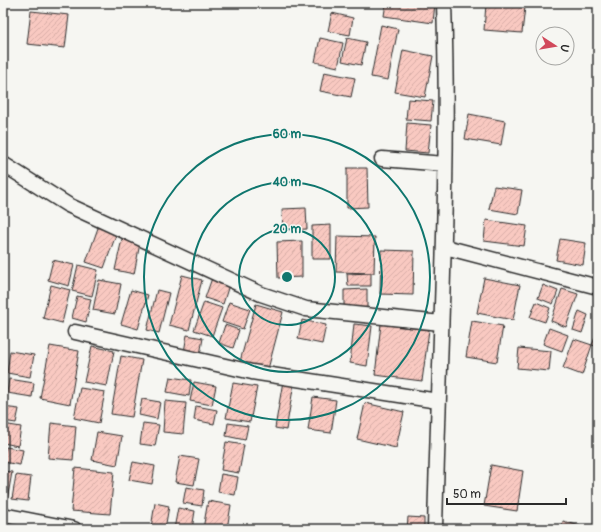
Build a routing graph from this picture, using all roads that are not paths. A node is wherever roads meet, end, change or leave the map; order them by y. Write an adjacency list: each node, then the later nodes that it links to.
1 (444, 3): 4 (street)
2 (382, 159): 4 (street)
3 (3, 164): 7 (street)
4 (445, 164): 5 (street)
5 (445, 247): 6 (street); 7 (street)
6 (598, 287)
7 (441, 323): 9 (street)
8 (75, 332): 9 (street)
9 (438, 401): 12 (street)
10 (3, 515): 11 (street)
11 (74, 529)
12 (435, 529)

